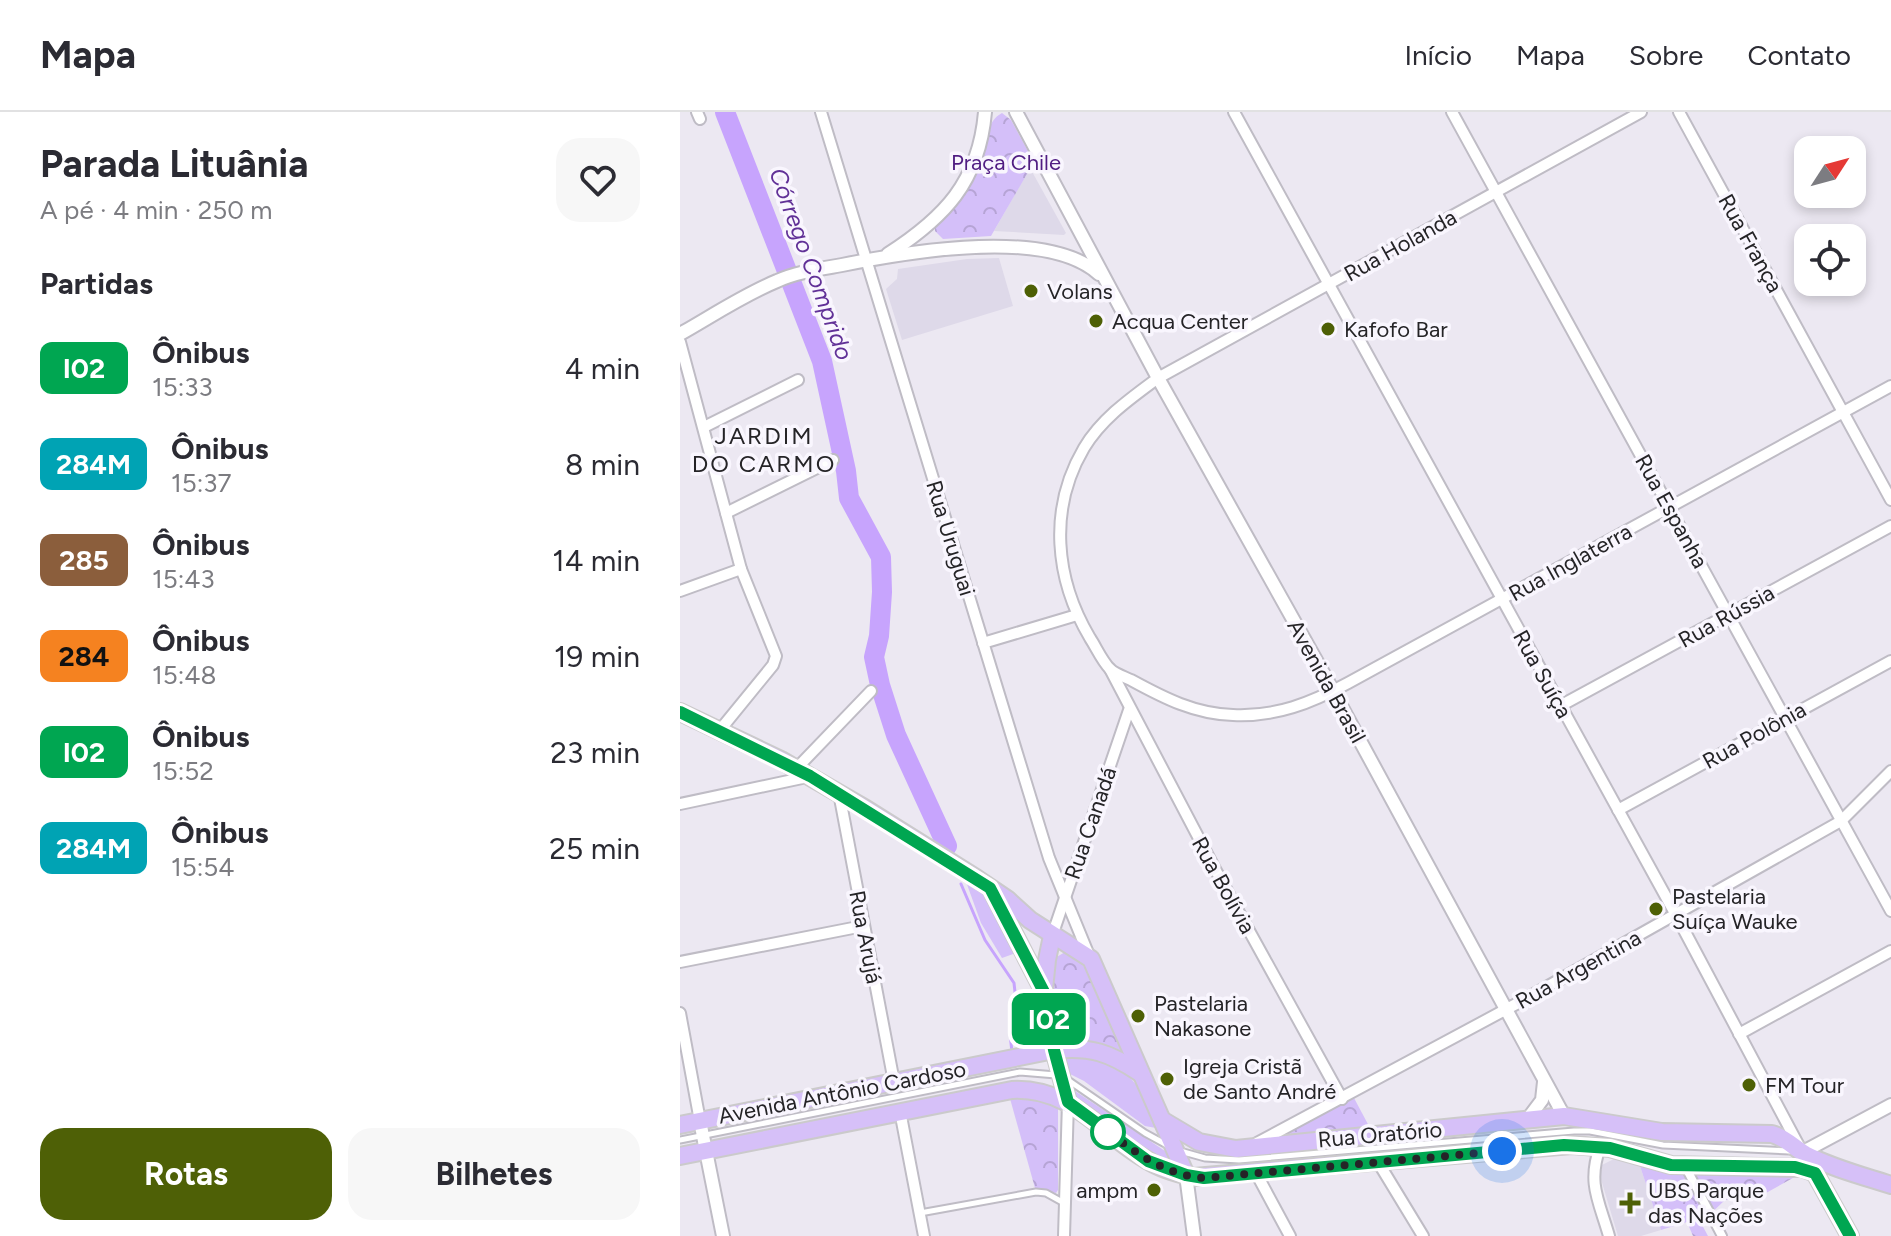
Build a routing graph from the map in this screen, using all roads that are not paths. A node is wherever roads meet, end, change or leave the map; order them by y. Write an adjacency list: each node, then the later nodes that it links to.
1 (821, 112): 14 (street, Rua Uruguai)
2 (1016, 112): 10 (street)
3 (1234, 112): 16 (street, Rua Suíça)
4 (1452, 112): 8 (street, Rua Espanha)
5 (1641, 112): 8 (street, Rua Holanda)
6 (1679, 112): 22 (street, Rua França)
7 (986, 113): 9 (street)
8 (1496, 192): 16 (street, Rua Holanda); 26 (street, Rua Espanha)
9 (929, 226): 11 (street); 13 (street)
10 (1079, 231): 12 (street); 15 (street)
11 (941, 249): 12 (street); 13 (street)
12 (1058, 253): 15 (street)
13 (885, 256): 14 (street)
14 (867, 260): 17 (street); 34 (street, Rua Uruguai)
15 (1107, 282): 19 (street, Avenida Brasil)
16 (1328, 285): 19 (street, Rua Holanda); 31 (street, Rua Suíça)
17 (680, 334)
18 (680, 342): 23 (street)
19 (1158, 378): 33 (street, Rua Holanda); 38 (street, Avenida Brasil)
20 (798, 380): 23 (street)
21 (1891, 386): 22 (street, Rua Inglaterra)
22 (1843, 412): 25 (street, Rua França); 26 (street, Rua Inglaterra)
23 (704, 427): 27 (street)
24 (833, 460): 27 (street)
25 (1891, 500)
26 (1670, 507): 31 (street, Rua Inglaterra); 32 (street, Rua Espanha)
27 (726, 513): 29 (street)
28 (1891, 526): 32 (street, Rua Rússia)
29 (741, 569): 30 (street); 43 (street)
30 (680, 591)
31 (1502, 599): 38 (street, Rua Inglaterra); 39 (street, Rua Suíça)
32 (1728, 614): 39 (street, Rua Rússia); 42 (street, Rua Espanha)
33 (1077, 615): 34 (street); 36 (street, Rua Bolívia)
34 (983, 643): 51 (street, Rua Uruguai)
35 (1891, 661): 42 (street, Rua Polônia)
36 (1110, 669): 38 (street, Rua Inglaterra); 40 (street, Rua Bolívia)
37 (871, 691): 45 (street)
38 (1334, 691): 62 (street, Avenida Brasil)
39 (1560, 706): 48 (street, Rua Suíça)
40 (1129, 710): 51 (street, Rua Canadá); 70 (street, Rua Bolívia)
41 (680, 712): 43 (main road)
42 (1785, 718): 48 (street, Rua Polônia); 49 (street, Rua Espanha)
43 (720, 730): 45 (main road)
44 (1891, 771): 49 (street, Rua Argentina)
45 (803, 772): 46 (main road); 47 (street)
46 (839, 793): 50 (main road); 54 (street, Rua Arujá)
47 (680, 804)
48 (1618, 810): 53 (street, Rua Suíça)
49 (1841, 821): 52 (street, Rua Espanha); 53 (street, Rua Argentina)
50 (990, 888): 55 (main road); 61 (main road)
51 (1065, 894): 55 (street, Rua Canadá); 58 (street, Rua Uruguai)
52 (1891, 911)
53 (1676, 915): 62 (street, Rua Argentina); 64 (street, Rua Suíça)
54 (863, 926): 60 (street); 68 (street, Rua Arujá)
55 (1052, 936): 56 (main road); 59 (main road)
56 (1068, 945): 58 (main road); 59 (main road)
57 (1891, 951): 64 (street)
58 (1091, 959): 66 (main road)
59 (1047, 960): 61 (main road)
60 (680, 962)
61 (1044, 992): 65 (main road)
62 (1506, 1010): 69 (street, Avenida Brasil); 70 (street, Rua Argentina)
63 (680, 1013): 78 (street)
64 (1739, 1034): 83 (street, Rua Suíça)
65 (1054, 1050): 66 (main road, Avenida Antônio Cardoso); 67 (main road); 68 (main road, Avenida Antônio Cardoso)
66 (1142, 1074): 75 (main road)
67 (1061, 1077): 71 (main road); 78 (lane); 82 (lane)
68 (894, 1082): 78 (main road, Avenida Antônio Cardoso)
69 (1544, 1082): 74 (street, Avenida Brasil); 76 (street)
70 (1342, 1099): 80 (street, Rua Argentina)
71 (1068, 1102): 73 (main road, Avenida Antônio Cardoso); 89 (main road, Rua Oratório); 91 (street)
72 (1891, 1105): 83 (street)
73 (900, 1111): 78 (main road, Avenida Antônio Cardoso); 92 (street)
74 (1564, 1116): 76 (main road, Rua Oratório); 83 (main road, Rua Oratório)
75 (1162, 1120): 80 (main road, Rua Oratório); 82 (main road)
76 (1527, 1120): 80 (main road, Rua Oratório)
77 (680, 1125): 78 (main road, Avenida Antônio Cardoso)
78 (703, 1135): 79 (lane); 84 (main road, Avenida Antônio Cardoso); 93 (street)
79 (680, 1140)
80 (1250, 1147)
81 (1600, 1147): 85 (main road, Rua Oratório); 86 (main road, Rua Oratório); 99 (street)
82 (1175, 1149): 83 (lane); 89 (main road)
83 (1803, 1152): 88 (street, Rua Suíça); 90 (main road, Rua Oratório)
84 (680, 1156)
85 (1378, 1162): 87 (main road, Rua Oratório); 98 (street)
86 (1685, 1166): 88 (main road, Rua Oratório); 100 (street)
87 (1256, 1173): 89 (main road, Rua Oratório); 97 (street)
88 (1815, 1173): 101 (main road, Rua Suíça)
89 (1186, 1175): 96 (street)
90 (1891, 1185)
91 (1064, 1203): 92 (lane); 95 (street)
92 (919, 1214): 94 (street)
93 (723, 1236)
94 (924, 1236)
95 (1064, 1236)
96 (1194, 1236)
97 (1290, 1236)
98 (1423, 1236)
99 (1609, 1236)
100 (1722, 1236)
101 (1850, 1236)

